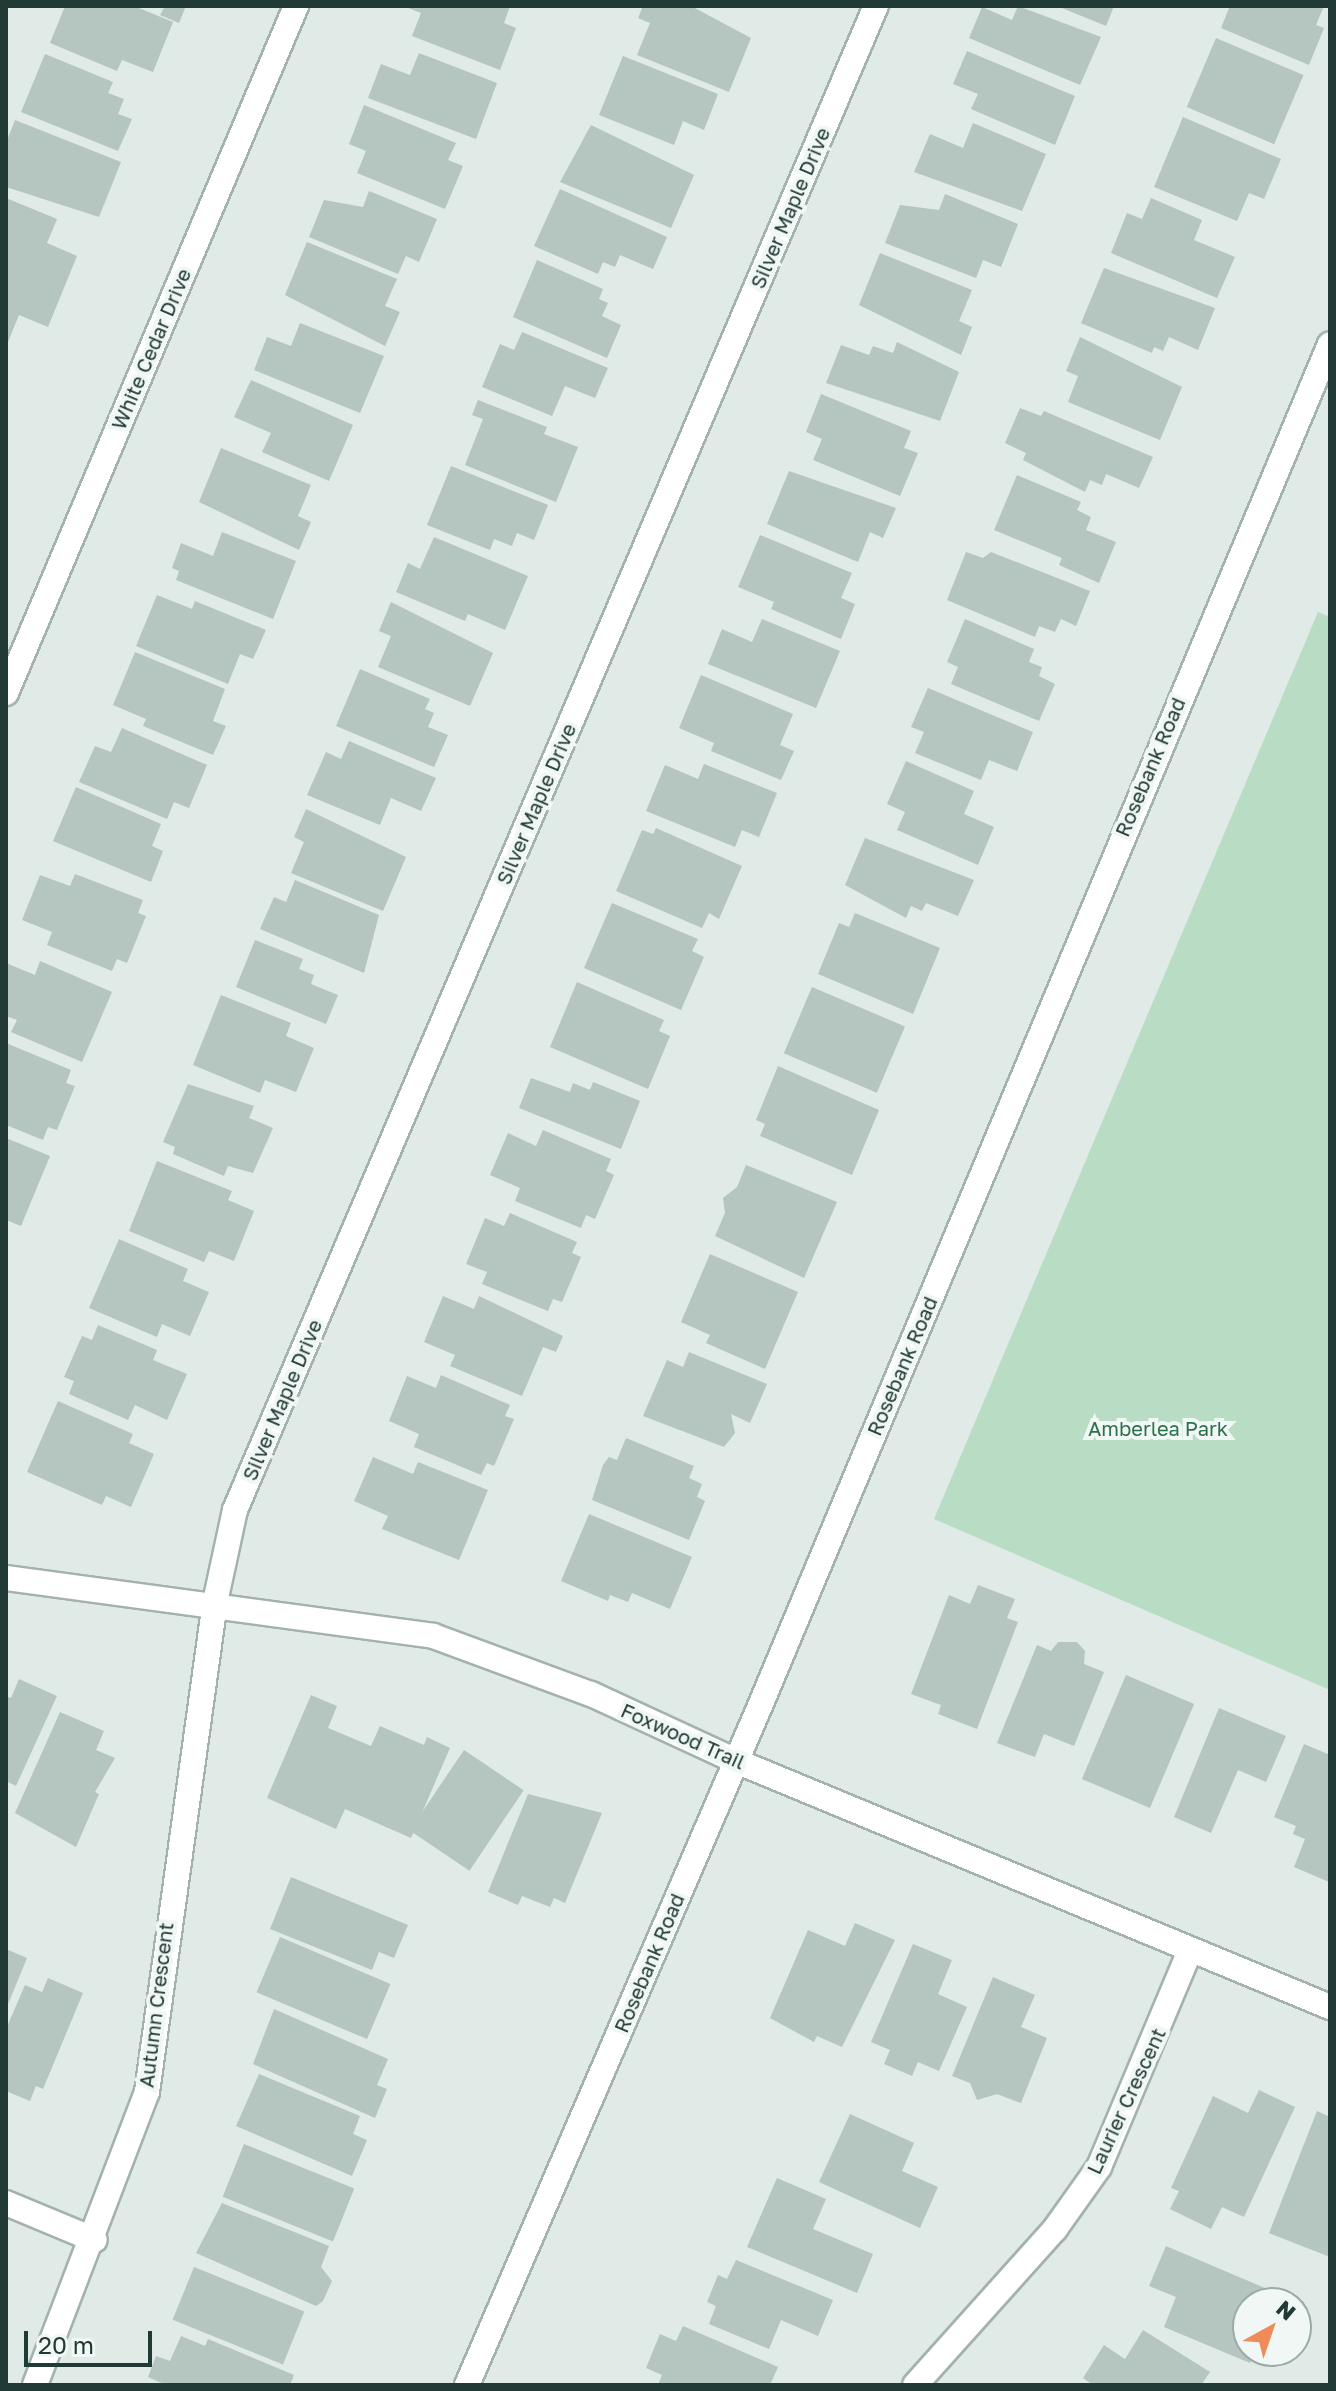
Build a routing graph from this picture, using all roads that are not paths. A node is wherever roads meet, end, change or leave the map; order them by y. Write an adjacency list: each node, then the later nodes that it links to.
1 (296, 6): 4 (street, White Cedar Drive)
2 (876, 6): 6 (street, Silver Maple Drive)
3 (1330, 344): 7 (street, Rosebank Road)
4 (6, 693)
5 (6, 1578): 6 (street, Foxwood Trail)
6 (214, 1607): 7 (street, Foxwood Trail); 11 (street, Autumn Crescent)
7 (736, 1761): 8 (street, Foxwood Trail); 13 (street, Rosebank Road)
8 (1190, 1950): 9 (street, Foxwood Trail); 14 (street, Laurier Crescent)
9 (1330, 2007)
10 (6, 2203): 11 (street)
11 (95, 2240): 12 (street, Autumn Crescent)
12 (35, 2385)
13 (467, 2385)
14 (915, 2385)

